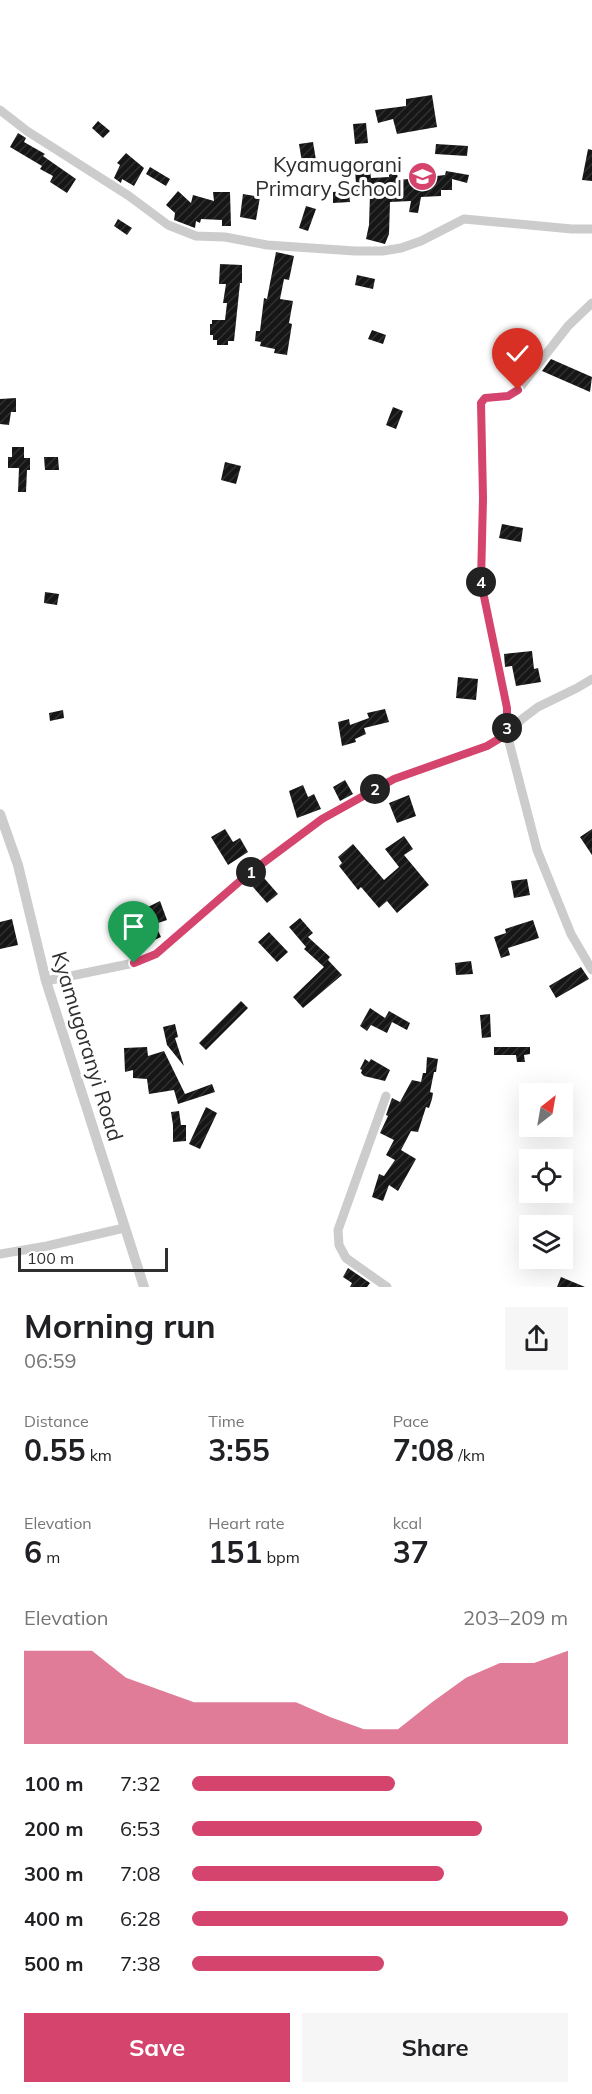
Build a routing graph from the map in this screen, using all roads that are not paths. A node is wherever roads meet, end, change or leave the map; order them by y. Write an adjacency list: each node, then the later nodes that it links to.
1 (0, 110): 2 (street)
2 (592, 229)
3 (592, 303): 5 (street)
4 (592, 679): 5 (street)
5 (507, 734): 7 (street); 8 (street)
6 (0, 814): 8 (street, Kyamugoranyi Road)
7 (592, 970)
8 (46, 981): 10 (street, Kyamugoranyi Road)
9 (386, 1096): 13 (street)
10 (124, 1228): 11 (street); 12 (street, Kyamugoranyi Road)
11 (0, 1254)
12 (144, 1287)
13 (387, 1287)

